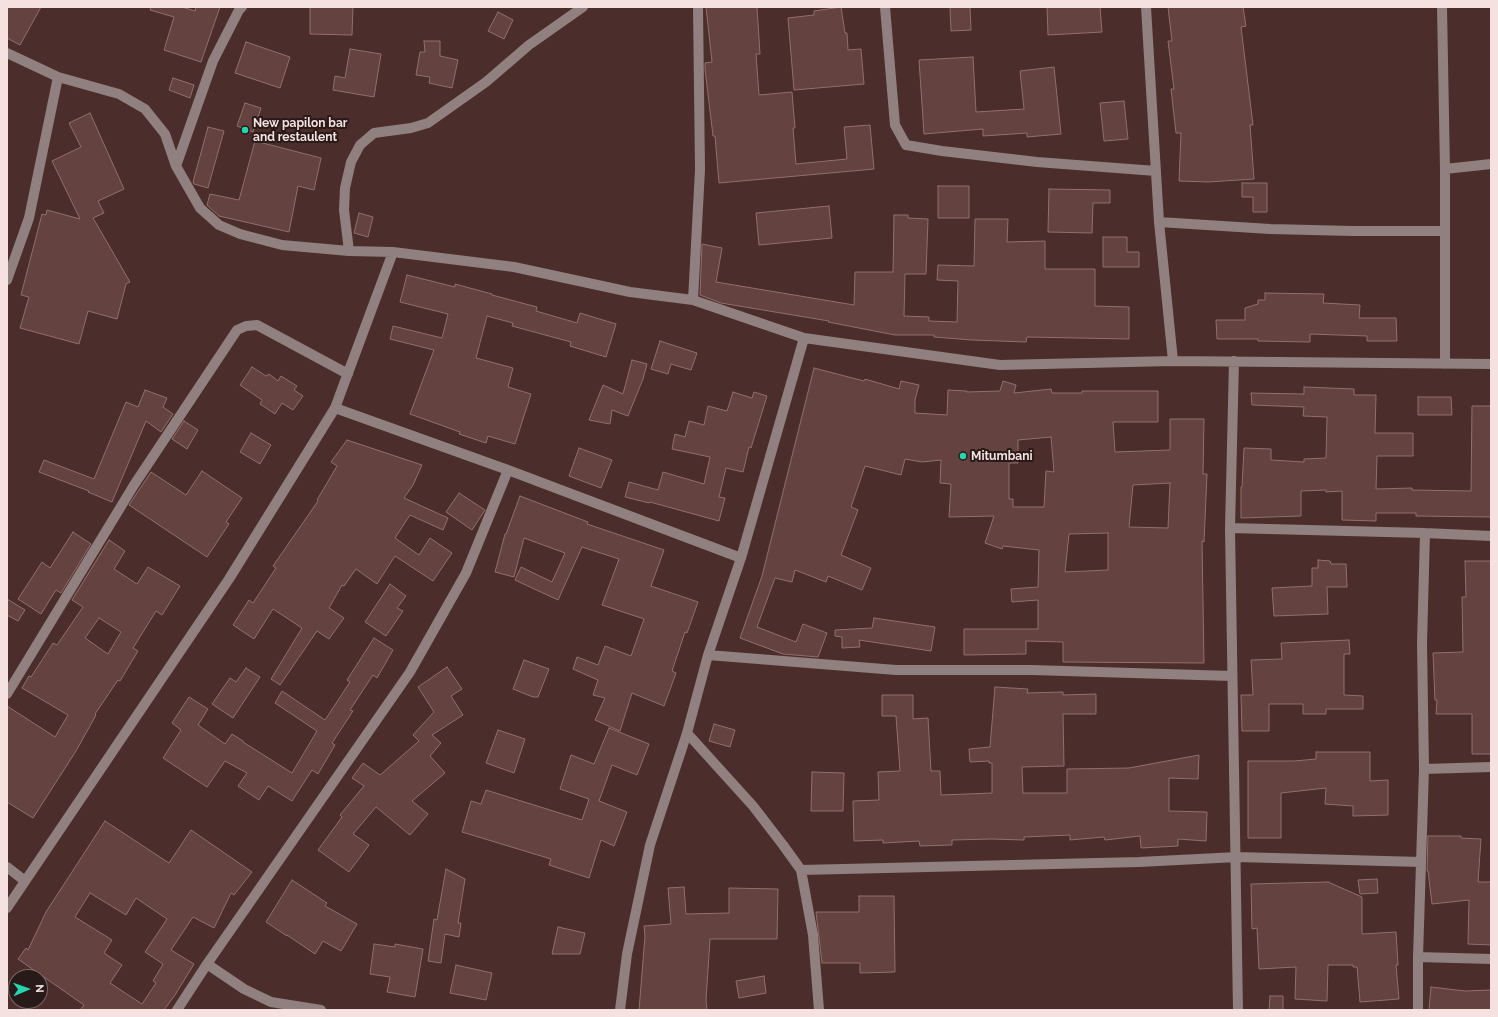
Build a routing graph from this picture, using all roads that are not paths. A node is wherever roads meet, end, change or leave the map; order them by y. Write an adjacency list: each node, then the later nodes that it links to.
1 (242, 7): 10 (street)
2 (583, 7): 15 (street)
3 (698, 7): 18 (street)
4 (885, 7): 12 (street)
5 (1146, 7): 12 (street)
6 (1442, 7): 11 (street)
7 (7, 52): 8 (street)
8 (58, 77): 10 (street); 17 (street)
9 (1491, 164): 11 (street)
10 (176, 166): 15 (street)
11 (1445, 169): 14 (street)
12 (1156, 171): 13 (street)
13 (1159, 222): 14 (street); 20 (street)
14 (1445, 231): 22 (street)
15 (349, 251): 16 (street)
16 (393, 252): 18 (street); 24 (street)
17 (7, 280)
18 (693, 300): 19 (street)
19 (804, 338): 20 (street); 30 (street)
20 (1174, 361): 21 (street)
21 (1234, 361): 22 (street); 27 (street)
22 (1445, 364): 23 (street)
23 (1491, 364)
24 (348, 374): 25 (street); 33 (street)
25 (335, 408): 26 (street); 41 (street)
26 (508, 470): 30 (street); 45 (street)
27 (1230, 528): 28 (street); 32 (street)
28 (1425, 533): 29 (street); 36 (street)
29 (1491, 536)
30 (741, 558): 31 (street)
31 (708, 655): 32 (street); 34 (street)
32 (1232, 676): 37 (street)
33 (7, 694)
34 (687, 733): 40 (street); 48 (street)
35 (1491, 767): 36 (street)
36 (1424, 769): 38 (street)
37 (1236, 858): 38 (street); 40 (street); 50 (street)
38 (1420, 862): 43 (street)
39 (7, 867): 41 (street)
40 (801, 870): 49 (street)
41 (25, 881): 42 (street)
42 (7, 908)
43 (1418, 957): 44 (street); 51 (street)
44 (1491, 959)
45 (207, 964): 46 (street); 47 (street)
46 (177, 1010)
47 (321, 1010)
48 (620, 1010)
49 (819, 1010)
50 (1238, 1010)
51 (1418, 1010)

